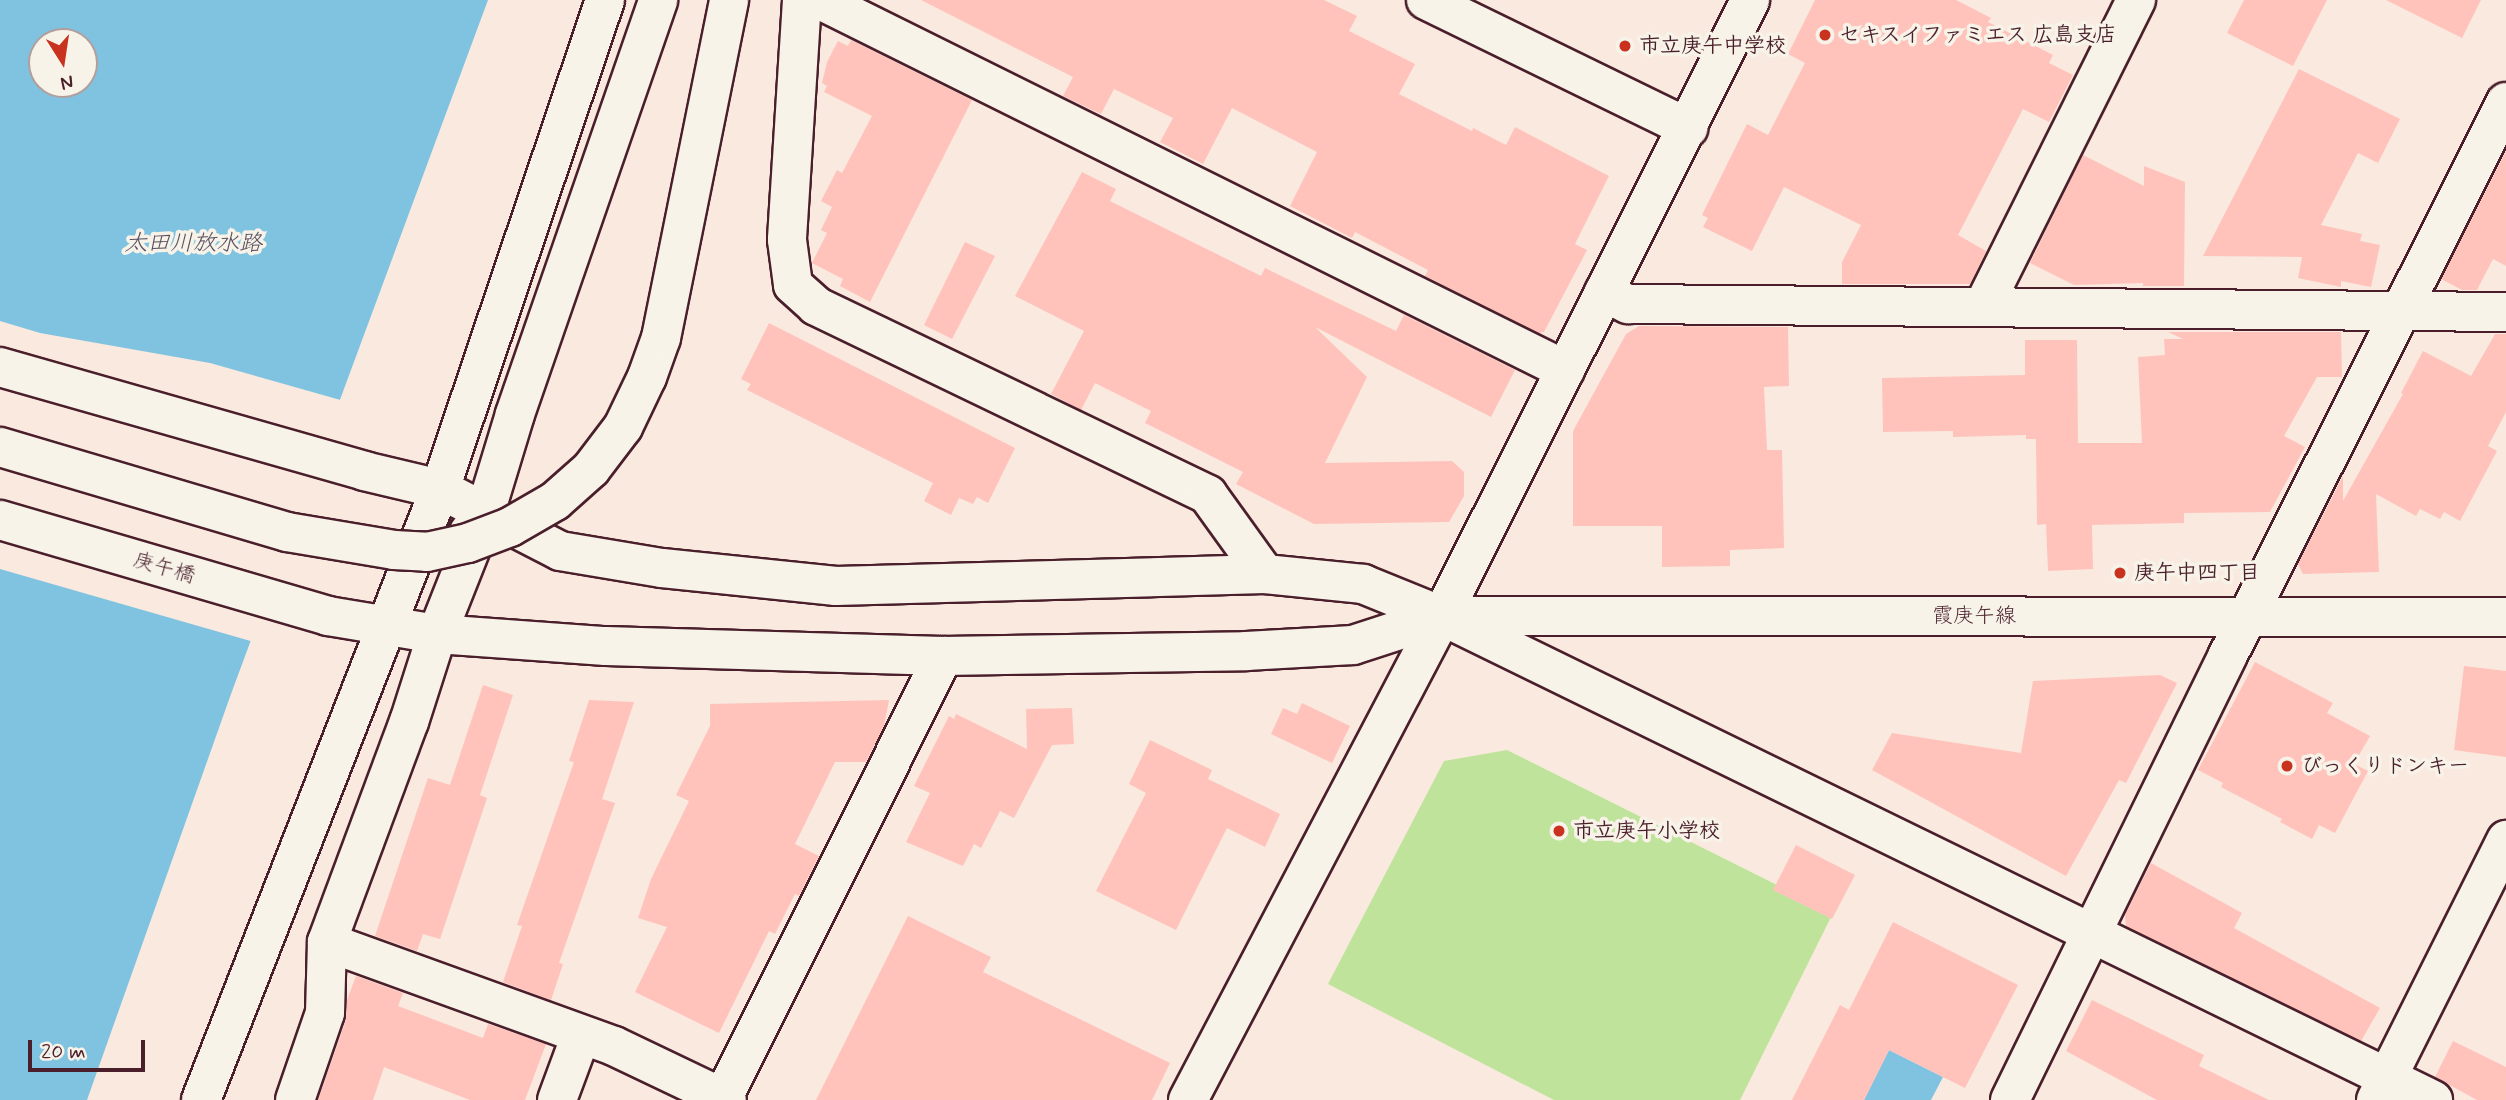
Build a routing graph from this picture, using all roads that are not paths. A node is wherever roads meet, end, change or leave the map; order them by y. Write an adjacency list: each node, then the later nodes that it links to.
1 (605, 0): 18 (street)
2 (658, 0): 19 (street)
3 (729, 0): 17 (street, bridge)
4 (802, 0): 21 (street)
5 (820, 0): 16 (street)
6 (1426, 0): 10 (street)
7 (1750, 0): 10 (street)
8 (2136, 0): 12 (street)
9 (2506, 102): 13 (street)
10 (1688, 128): 11 (street)
11 (1604, 292): 12 (street); 16 (street)
12 (1984, 306): 13 (street)
13 (2399, 312): 14 (street); 23 (street)
14 (2506, 312)
15 (0, 367): 18 (street)
16 (1565, 370): 22 (street)
17 (0, 447)
18 (440, 489): 19 (street); 25 (street)
19 (485, 513): 21 (street); 25 (street); 26 (street)
20 (0, 520): 25 (street, 庚午橋)
21 (1265, 574): 22 (street)
22 (1442, 615): 23 (street, 霞庚午線); 27 (street, 庚午橋); 29 (street); 37 (street)
23 (2248, 616): 24 (street, 霞庚午線); 29 (street)
24 (2506, 617)
25 (387, 626): 26 (street, 庚午橋); 34 (street)
26 (437, 634): 27 (street, 庚午橋); 30 (street)
27 (943, 656): 33 (street)
28 (2506, 840): 32 (street)
29 (2091, 935): 32 (street); 38 (street)
30 (327, 942): 31 (street); 35 (street)
31 (580, 1035): 33 (street); 36 (street)
32 (2382, 1089): 39 (street)
33 (725, 1099)
34 (201, 1100)
35 (295, 1100)
36 (558, 1100)
37 (1188, 1100)
38 (2010, 1100)
39 (2433, 1100)

